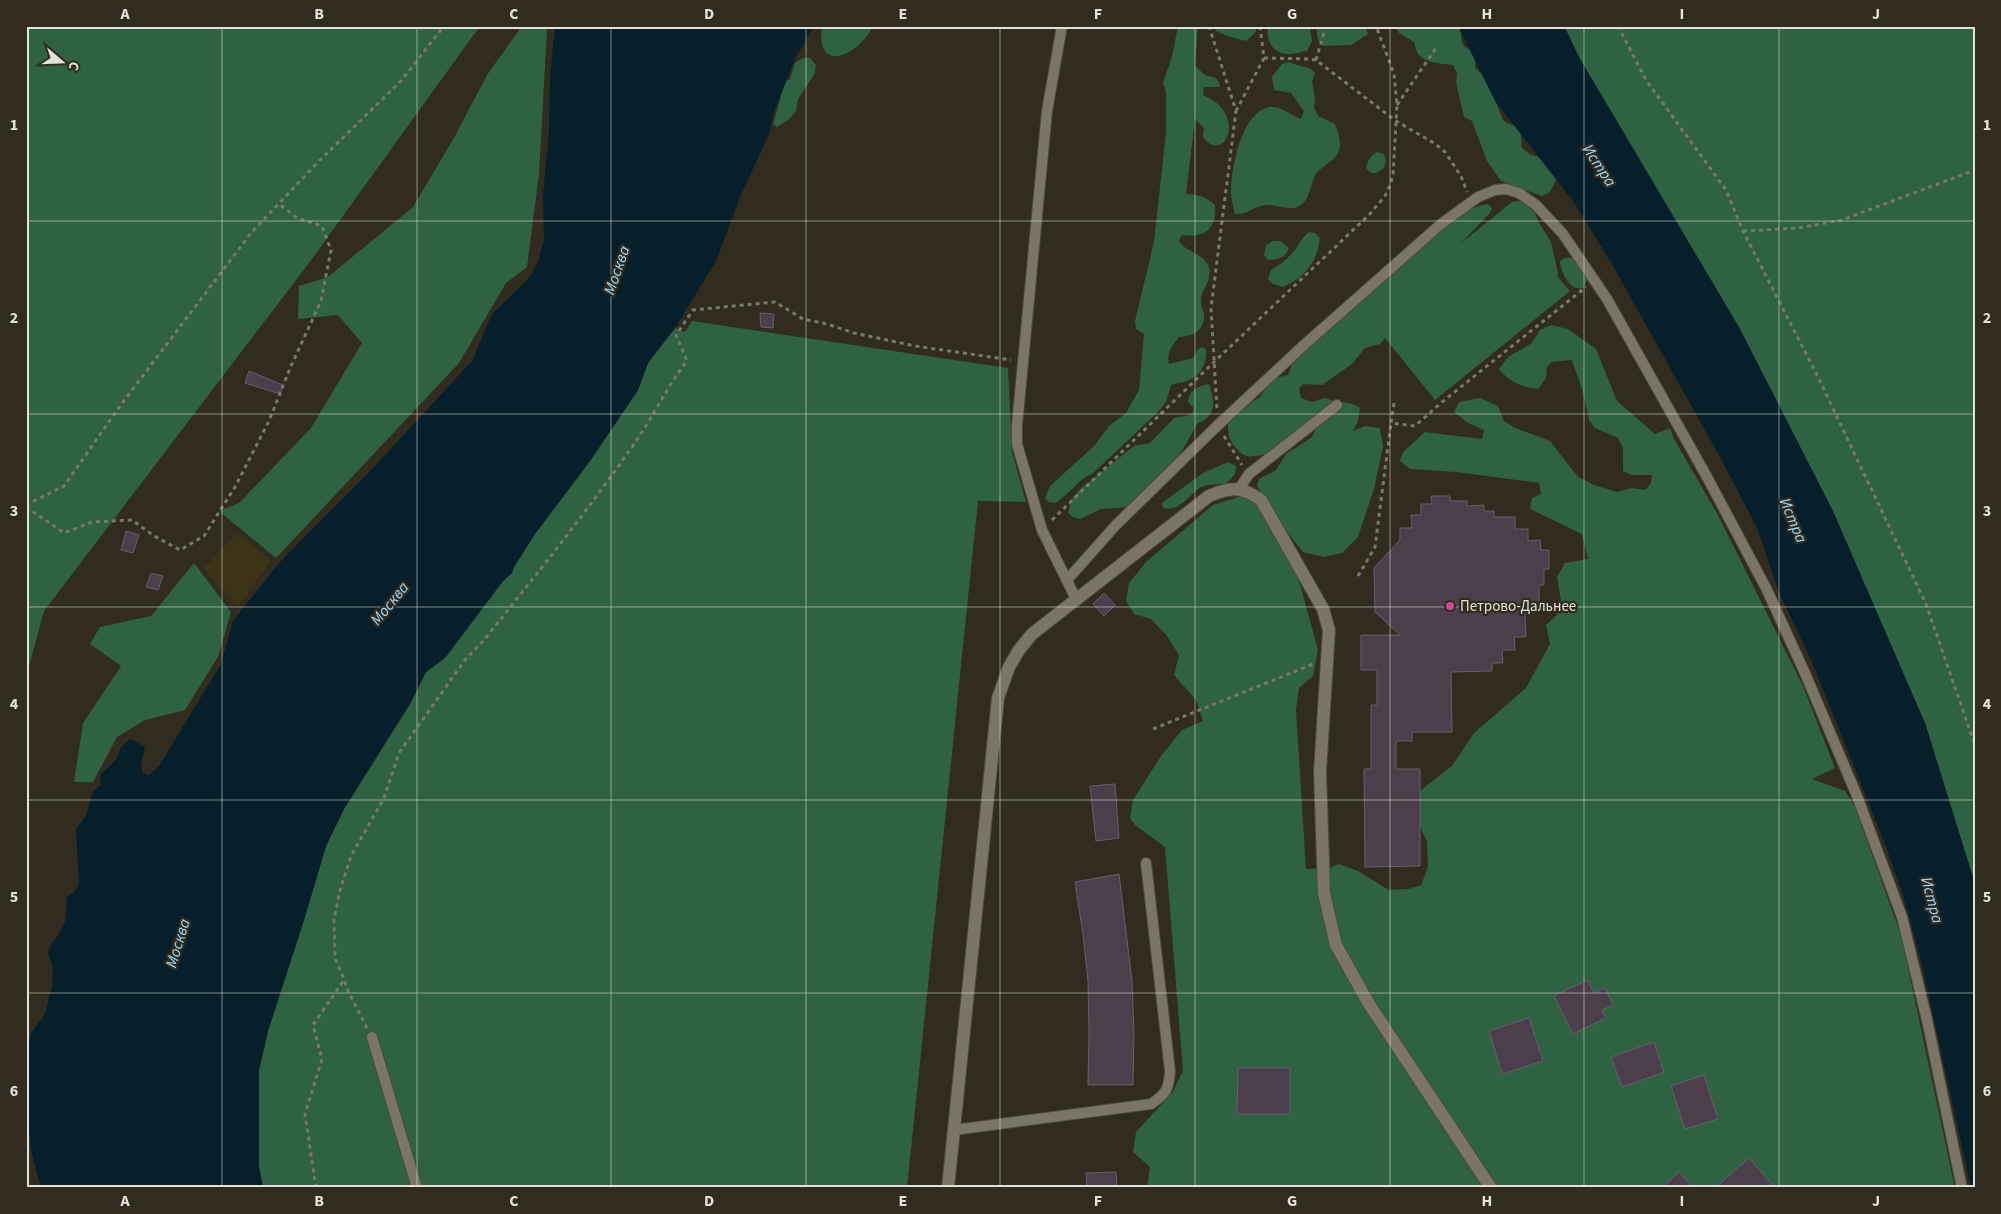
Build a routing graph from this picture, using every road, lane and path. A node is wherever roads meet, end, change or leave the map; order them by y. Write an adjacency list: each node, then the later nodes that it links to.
1 (444, 26): 16 (path)
2 (1062, 26): 19 (lane)
3 (1209, 26): 12 (path)
4 (1260, 26): 9 (path)
5 (1326, 26): 10 (path)
6 (1376, 26): 11 (path)
7 (1618, 26): 17 (path)
8 (1436, 48): 11 (path)
9 (1264, 58): 10 (path); 12 (path)
10 (1316, 60): 13 (path)
11 (1397, 105): 13 (path)
12 (1236, 112): 20 (path)
13 (1396, 121): 15 (path); 20 (path)
14 (1975, 170): 17 (path)
15 (1470, 203): 18 (lane); 24 (lane)
16 (279, 204): 27 (path); 27 (path)
17 (1743, 231): 34 (path)
18 (1594, 280): 23 (path); 43 (lane)
19 (1024, 362): 28 (lane); 36 (path)
20 (1214, 362): 24 (path); 28 (path)
21 (1394, 403): 23 (path)
22 (1337, 405): 25 (lane)
23 (1391, 423): 29 (path)
24 (1218, 426): 25 (path); 30 (lane)
25 (1249, 474): 26 (lane)
26 (1239, 489): 31 (street); 32 (street)
27 (26, 506)
28 (1042, 530): 30 (lane)
29 (1358, 576)
30 (1066, 580): 31 (lane)
31 (1076, 599): 38 (street)
32 (1328, 660): 33 (path); 42 (street)
33 (1153, 729)
34 (1975, 745)
35 (1146, 863): 38 (lane)
36 (344, 979): 37 (path); 39 (path)
37 (372, 1037): 40 (lane)
38 (954, 1130): 41 (street)
39 (316, 1188)
40 (417, 1188)
41 (948, 1188)
42 (1491, 1188)
43 (1962, 1188)

